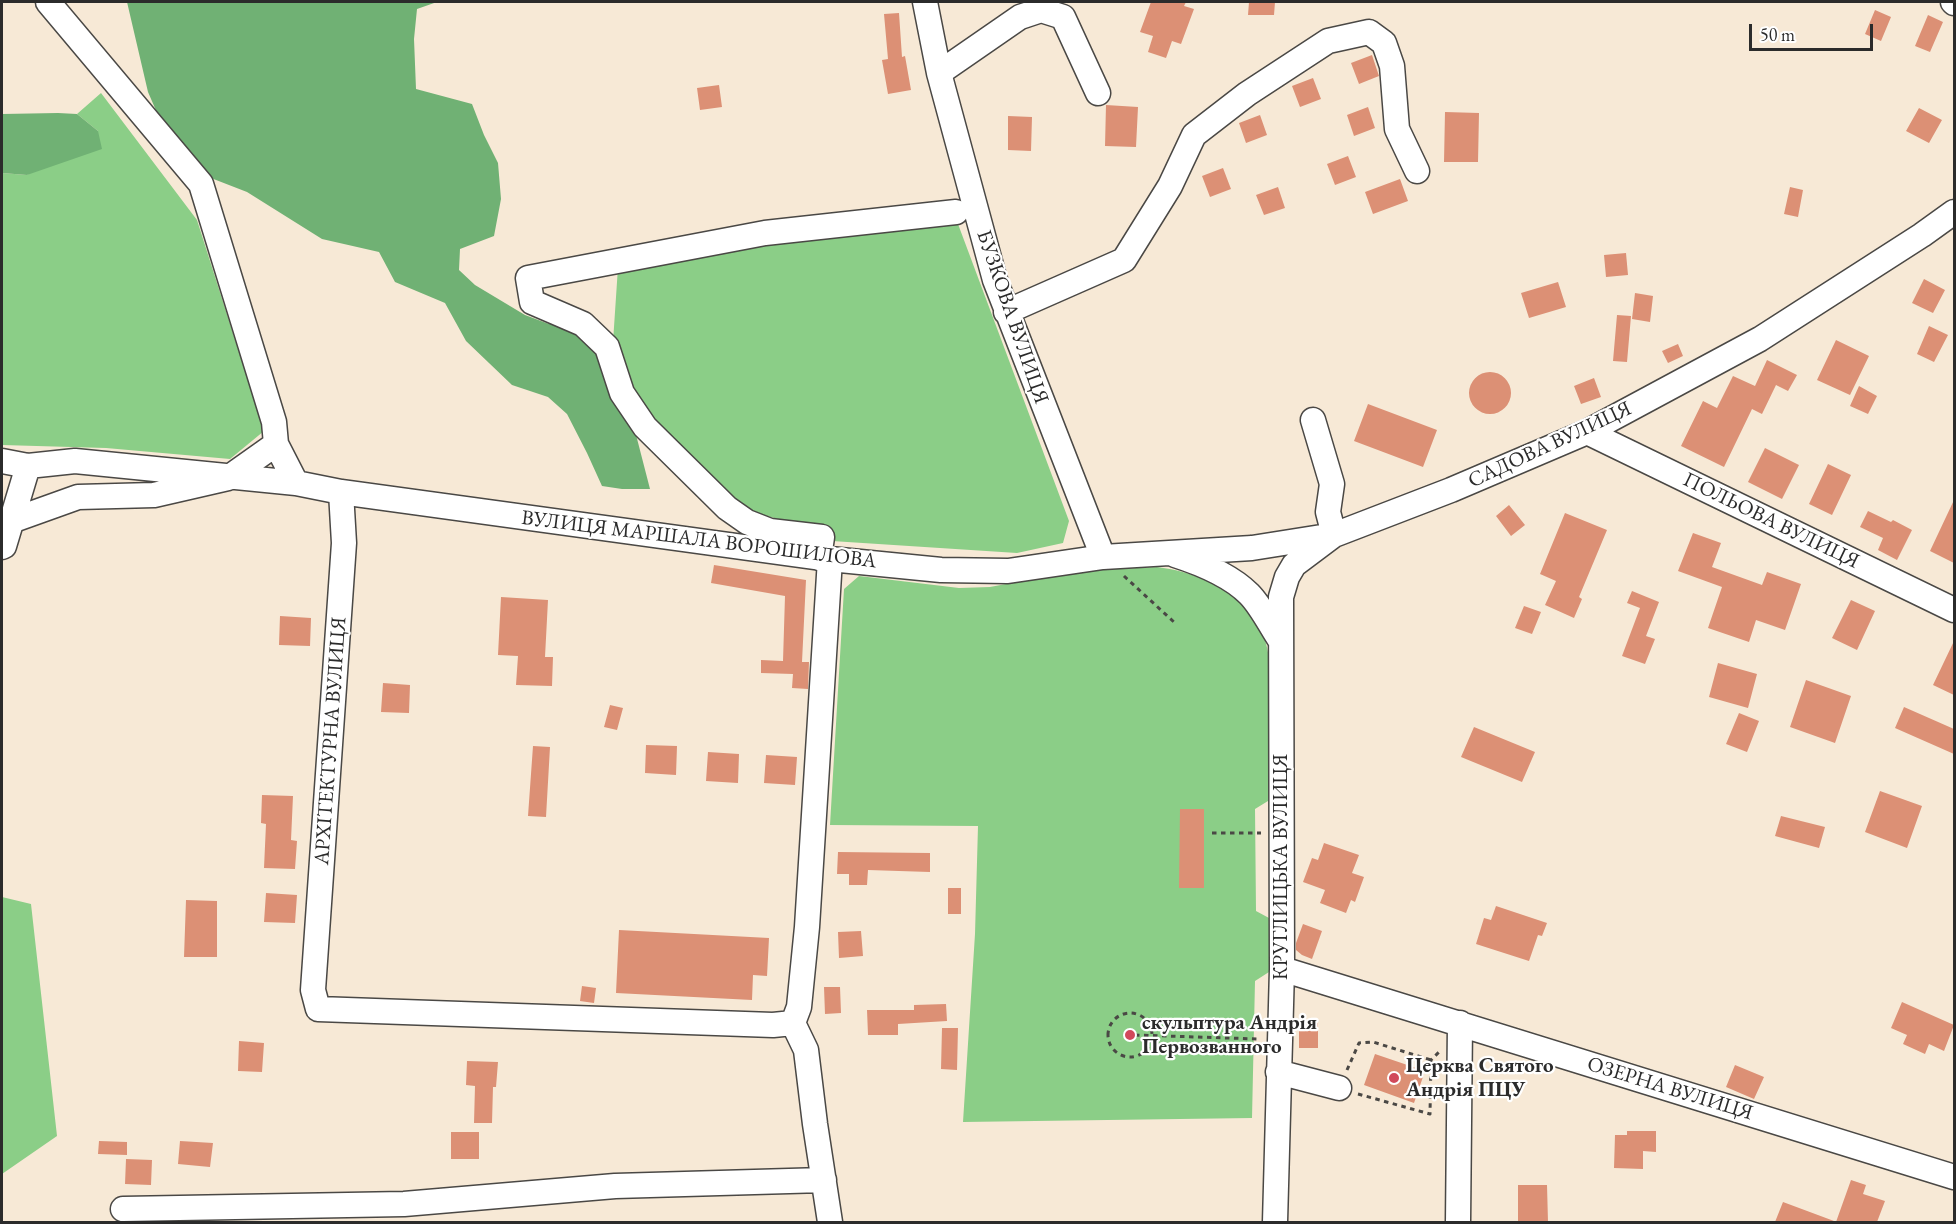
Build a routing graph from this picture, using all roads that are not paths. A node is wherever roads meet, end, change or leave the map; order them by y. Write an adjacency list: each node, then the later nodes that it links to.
1 (48, 2): 11 (street)
2 (925, 2): 3 (street, БУЗКОВА ВУЛИЦЯ)
3 (939, 73): 4 (street); 8 (street, БУЗКОВА ВУЛИЦЯ)
4 (1098, 93)
5 (1417, 171): 8 (street)
6 (956, 212): 22 (street)
7 (1954, 212): 10 (street, САДОВА ВУЛИЦЯ)
8 (1006, 312): 21 (street, БУЗКОВА ВУЛИЦЯ)
9 (1313, 420): 18 (street)
10 (1587, 432): 18 (street, САДОВА ВУЛИЦЯ); 23 (street, ПОЛЬОВА ВУЛИЦЯ)
11 (276, 444): 14 (street); 15 (street)
12 (2, 460): 13 (street, ВУЛИЦЯ МАРШАЛА ВОРОШИЛОВА)
13 (28, 466): 14 (street, ВУЛИЦЯ МАРШАЛА ВОРОШИЛОВА); 17 (street)
14 (228, 477): 15 (street, ВУЛИЦЯ МАРШАЛА ВОРОШИЛОВА); 17 (street)
15 (296, 483): 16 (street, ВУЛИЦЯ МАРШАЛА ВОРОШИЛОВА)
16 (341, 492): 22 (street, ВУЛИЦЯ МАРШАЛА ВОРОШИЛОВА); 26 (street, АРХІТЕКТУРНА ВУЛИЦЯ)
17 (11, 521): 19 (street)
18 (1334, 535): 20 (street, САДОВА ВУЛИЦЯ); 24 (street, КРУГЛИЦЬКА ВУЛИЦЯ)
19 (2, 548)
20 (1167, 552): 21 (street, САДОВА ВУЛИЦЯ); 24 (street)
21 (1103, 557): 22 (street, ВУЛИЦЯ МАРШАЛА ВОРОШИЛОВА)
22 (824, 558): 26 (street)
23 (1954, 610)
24 (1280, 640): 25 (street, КРУГЛИЦЬКА ВУЛИЦЯ)
25 (1282, 969): 27 (street, ОЗЕРНА ВУЛИЦЯ); 28 (street, КРУГЛИЦЬКА ВУЛИЦЯ)
26 (793, 1023): 31 (street)
27 (1460, 1023): 30 (street, ОЗЕРНА ВУЛИЦЯ); 35 (street)
28 (1278, 1072): 29 (street); 34 (street, КРУГЛИЦЬКА ВУЛИЦЯ)
29 (1339, 1089)
30 (1954, 1177)
31 (824, 1180): 32 (street); 33 (street)
32 (123, 1209)
33 (830, 1222)
34 (1275, 1222)
35 (1458, 1222)

